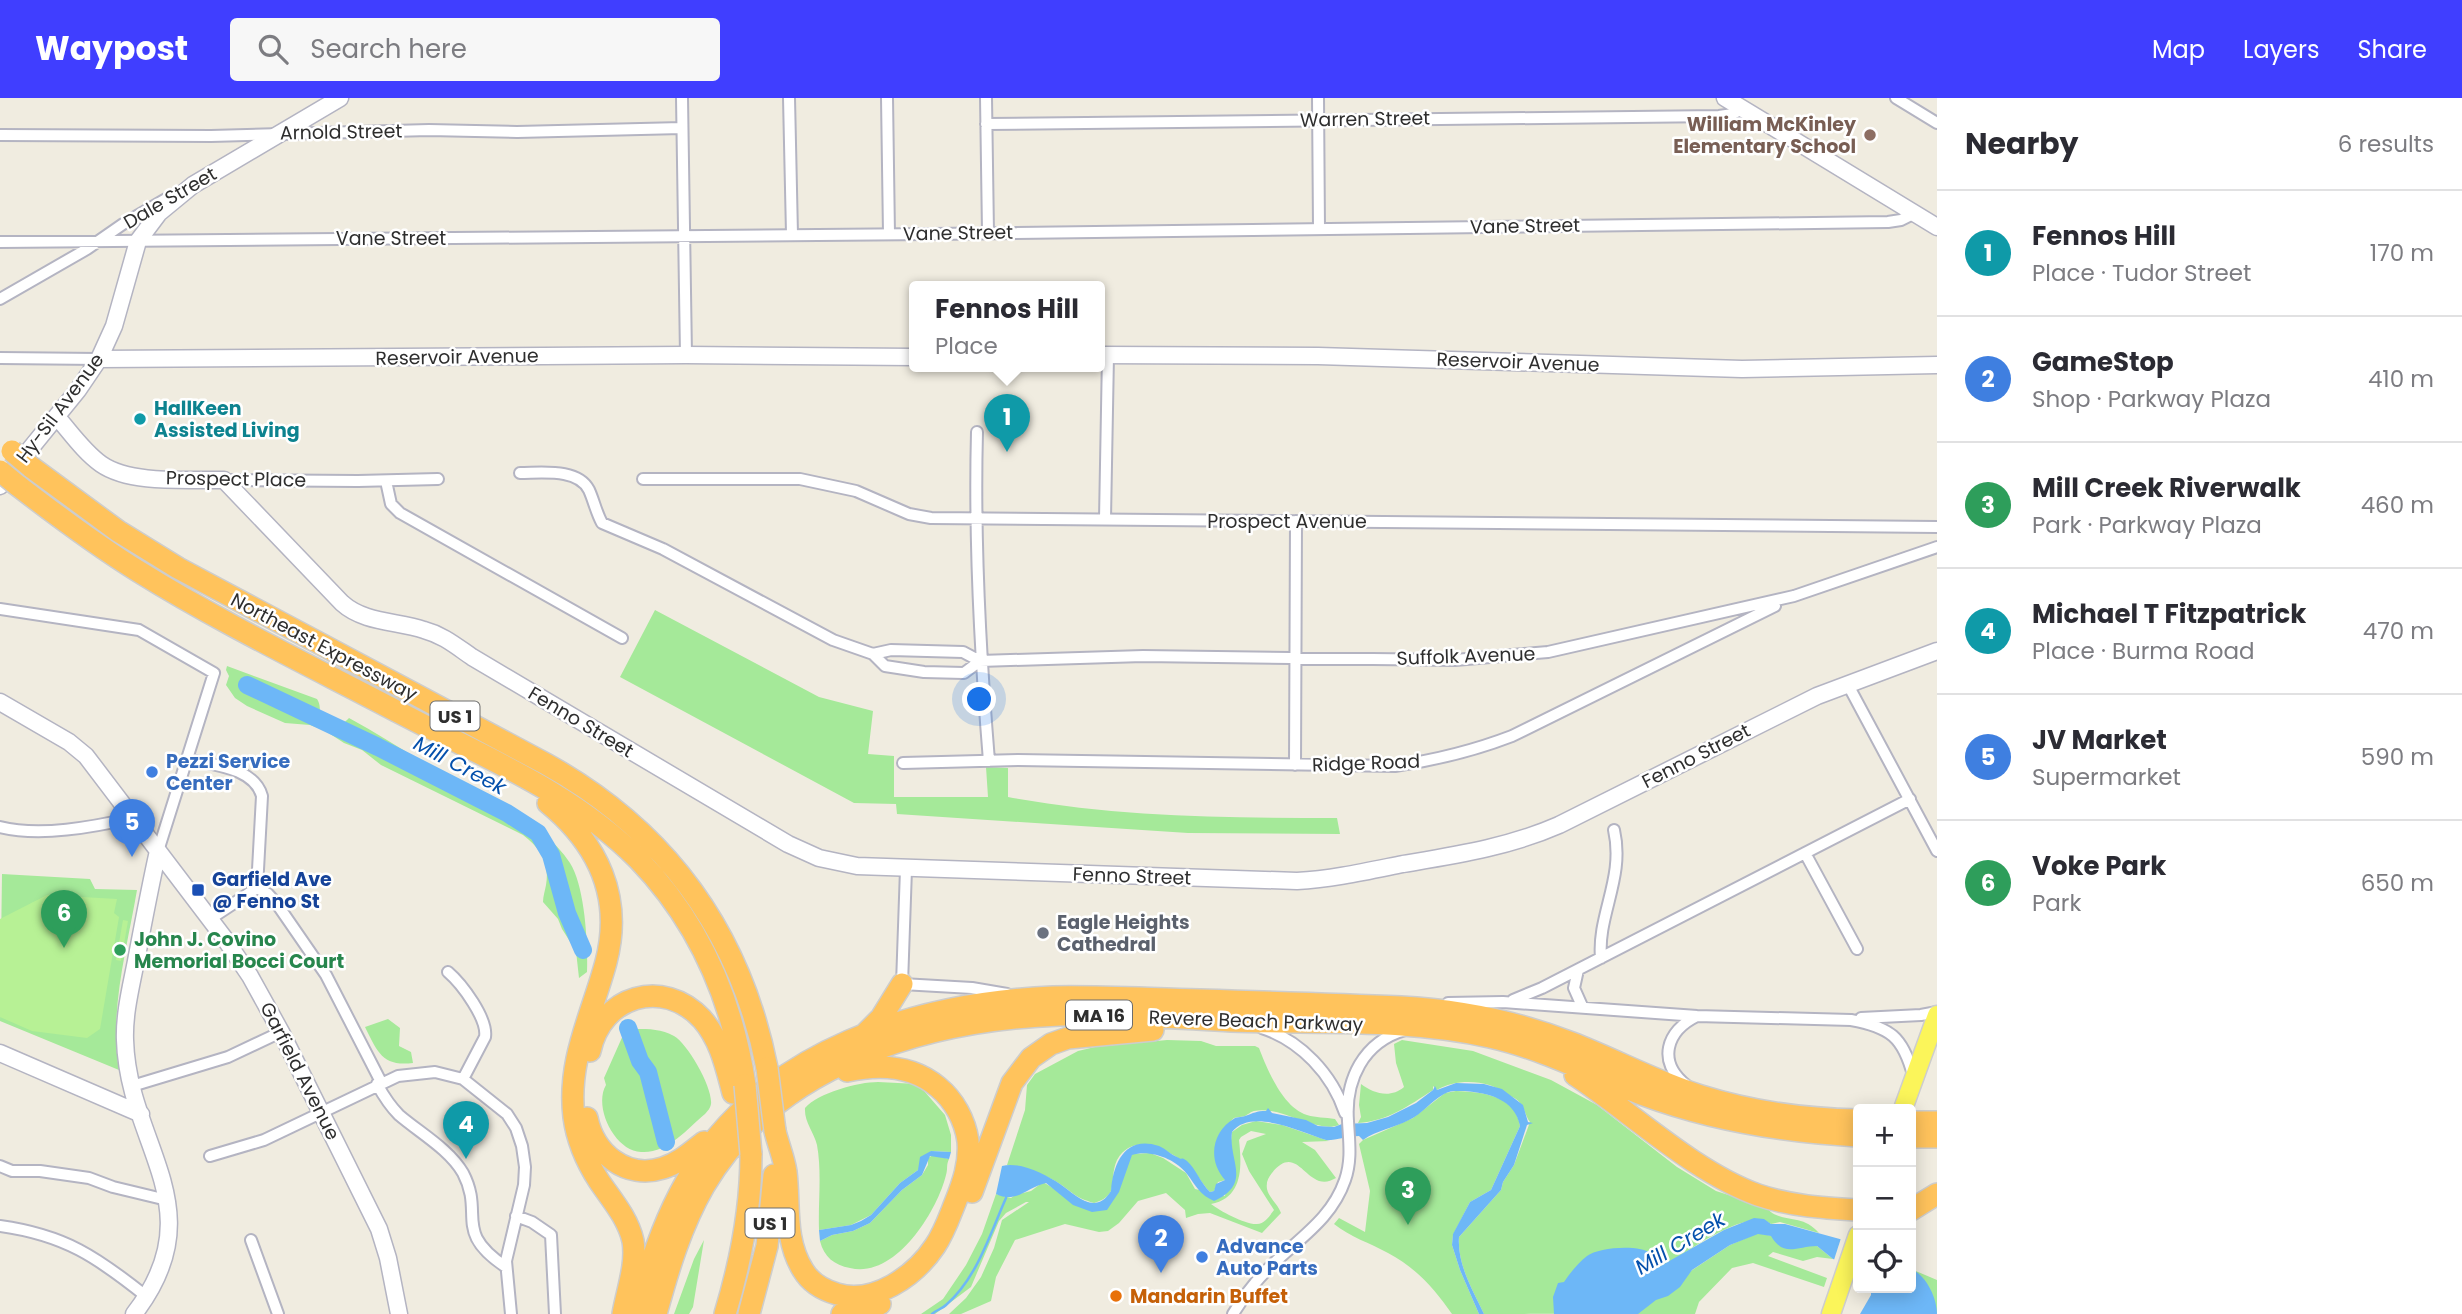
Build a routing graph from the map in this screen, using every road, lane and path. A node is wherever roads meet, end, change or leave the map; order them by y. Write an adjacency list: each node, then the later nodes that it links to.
1 (340, 98): 14 (street, Dale Street)
2 (682, 98): 13 (street)
3 (789, 98): 21 (street)
4 (887, 98): 22 (street)
5 (986, 98): 12 (street)
6 (1318, 98): 10 (street)
7 (1725, 98): 9 (street)
8 (1896, 98): 11 (street)
9 (1742, 108): 10 (street, Warren Street); 17 (street)
10 (1318, 120): 12 (street, Warren Street); 19 (street)
11 (1937, 123)
12 (986, 124): 20 (street)
13 (682, 128): 14 (street, Arnold Street); 23 (street)
14 (282, 133): 15 (street, Arnold Street); 16 (street, Dale Street)
15 (0, 135)
16 (192, 185): 24 (street, Dale Street); 25 (street, Hy-Sil Avenue)
17 (1915, 214): 18 (street); 19 (street, Vane Street)
18 (1937, 227)
19 (1319, 228): 20 (street, Vane Street)
20 (988, 232): 22 (street, Vane Street)
21 (792, 234): 22 (street, Vane Street); 23 (street, Vane Street)
22 (889, 234)
23 (684, 237): 25 (street, Vane Street); 28 (street)
24 (98, 241): 25 (street, Vane Street); 26 (street, Vane Street); 27 (street, Dale Street)
25 (138, 241): 32 (street, Hy-Sil Avenue)
26 (0, 242)
27 (0, 299)
28 (686, 355): 30 (street, Reservoir Avenue); 32 (street, Reservoir Avenue)
29 (1105, 355): 33 (street, Reservoir Avenue)
30 (909, 356)
31 (0, 357): 32 (street, Reservoir Avenue)
32 (99, 359): 35 (street, Hy-Sil Avenue)
33 (1937, 365)
34 (1104, 372): 46 (street)
35 (57, 417): 42 (street, Prospect Place); 44 (street, Hy-Sil Avenue)
36 (977, 432): 45 (street)
37 (6, 446): 106 (highway, Northeast Expressway / US 1, bridge)
38 (0, 471): 44 (highway, Northeast Expressway / US 1, bridge)
39 (520, 473): 54 (street, Suffolk Avenue)
40 (438, 479): 43 (street, Prospect Place)
41 (643, 479): 45 (street, Prospect Avenue)
42 (224, 480): 43 (street, Prospect Place); 71 (street, Fenno Street)
43 (386, 481): 52 (street)
44 (8, 486): 63 (highway, Northeast Expressway / US 1)
45 (975, 518): 46 (street, Prospect Avenue); 56 (street)
46 (1105, 519): 47 (street, Prospect Avenue)
47 (1296, 520): 48 (street, Prospect Avenue); 55 (street)
48 (1937, 527)
49 (1937, 547): 50 (street, Suffolk Avenue)
50 (1794, 596): 55 (street, Suffolk Avenue); 62 (street, Ridge Road)
51 (0, 609): 59 (street)
52 (622, 638)
53 (1937, 651): 57 (street, Fenno Street)
54 (873, 654): 56 (street, Suffolk Avenue); 56 (street, Suffolk Avenue)
55 (1296, 657): 56 (street, Suffolk Avenue); 62 (street)
56 (980, 661): 60 (street)
57 (1847, 683): 64 (street); 71 (street, Fenno Street)
58 (0, 702): 65 (street, Garfield Avenue)
59 (187, 759): 69 (street); 72 (street)
60 (989, 761): 61 (street, Ridge Road); 62 (street, Ridge Road)
61 (902, 763)
62 (1295, 765)
63 (512, 771): 97 (highway, Northeast Expressway / US 1); 125 (highway)
64 (1910, 799): 68 (street); 70 (street)
65 (133, 818): 66 (street); 69 (street, Garfield Avenue)
66 (0, 827)
67 (1615, 830): 75 (street)
68 (1937, 850)
69 (158, 851): 73 (street, Garfield Avenue); 96 (street)
70 (1805, 853): 74 (street); 75 (street)
71 (906, 869): 78 (street)
72 (257, 888): 73 (street); 95 (street)
73 (210, 919): 88 (street, Garfield Avenue)
74 (1857, 949)
75 (1601, 958): 76 (street)
76 (1578, 970): 80 (street); 82 (street)
77 (448, 972): 93 (street)
78 (902, 984): 79 (street); 89 (highway)
79 (1023, 999): 81 (highway, Revere Beach Parkway / MA 16); 89 (highway, Revere Beach Parkway / MA 16)
80 (1503, 1002): 81 (street, Revere Beach Parkway); 82 (street, Revere Beach Parkway)
81 (1365, 1006): 99 (highway, Revere Beach Parkway / MA 16)
82 (1583, 1006): 84 (street, Revere Beach Parkway)
83 (1937, 1013): 85 (street, Revere Beach Parkway); 90 (main road)
84 (1697, 1016): 85 (street, Revere Beach Parkway); 99 (street, Revere Beach Parkway)
85 (1852, 1020): 94 (street, Revere Beach Parkway)
86 (1236, 1021): 87 (highway, Revere Beach Parkway / MA 16); 98 (highway, Revere Beach Parkway / MA 16); 104 (street); 130 (highway)
87 (1423, 1027): 91 (highway, Revere Beach Parkway / MA 16); 104 (street)
88 (281, 1032): 96 (street); 101 (street, Garfield Avenue)
89 (861, 1036): 103 (highway, Revere Beach Parkway / MA 16)
90 (1932, 1039): 94 (main road)
91 (1528, 1048): 107 (highway, Revere Beach Parkway / MA 16); 113 (highway)
92 (0, 1053): 102 (street)
93 (463, 1079): 95 (street); 114 (street)
94 (1914, 1079): 100 (main road)
95 (379, 1083): 101 (street); 118 (street)
96 (132, 1086): 102 (street)
97 (739, 1089): 103 (highway); 128 (highway, Northeast Expressway / US 1, bridge)
98 (790, 1093): 106 (highway); 127 (highway, Revere Beach Parkway / MA 16)
99 (1710, 1099): 105 (highway, Revere Beach Parkway / MA 16)
100 (1905, 1104)
101 (322, 1112): 108 (street); 122 (street, Garfield Avenue)
102 (141, 1114): 111 (street)
103 (733, 1118): 126 (highway, Revere Beach Parkway / MA 16)
104 (1347, 1120): 131 (street)
105 (1853, 1121)
106 (775, 1130): 129 (highway, Northeast Expressway / US 1)
107 (1853, 1136)
108 (210, 1156)
109 (0, 1166): 111 (street)
110 (1937, 1194): 112 (highway)
111 (167, 1200): 119 (street)
112 (1916, 1207)
113 (1853, 1209)
114 (516, 1216): 118 (street); 124 (street)
115 (0, 1226): 119 (street)
116 (251, 1240): 121 (street)
117 (1853, 1249): 132 (main road)
118 (506, 1266): 123 (street)
119 (148, 1297): 120 (street)
120 (134, 1314)
121 (278, 1314)
122 (399, 1314)
123 (511, 1314)
124 (555, 1314)
125 (623, 1314)
126 (637, 1314)
127 (656, 1314)
128 (725, 1314)
129 (749, 1314)
130 (842, 1314)
131 (1233, 1314)
132 (1831, 1314)

